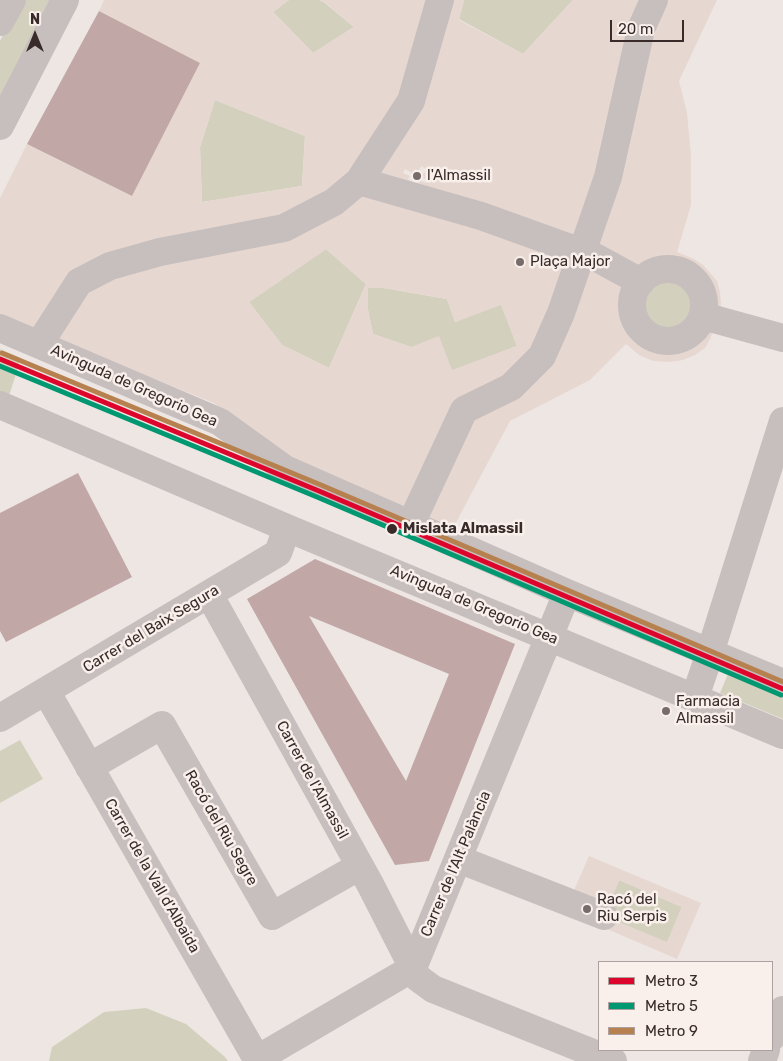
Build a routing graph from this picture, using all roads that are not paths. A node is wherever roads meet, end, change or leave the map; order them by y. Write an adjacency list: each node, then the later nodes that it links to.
1 (12, 0): 5 (street)
2 (65, 0): 6 (street)
3 (440, 0): 7 (street)
4 (654, 0): 8 (street)
5 (0, 22)
6 (0, 126)
7 (359, 182): 8 (street); 12 (street)
8 (582, 252): 9 (street); 16 (street)
9 (641, 282): 10 (street); 10 (street)
10 (703, 316): 13 (street)
11 (0, 328): 18 (street, Avinguda de Gregorio Gea)
12 (45, 335)
13 (783, 338)
14 (0, 405): 17 (street, Avinguda de Gregorio Gea)
15 (783, 421): 21 (street)
16 (415, 514)
17 (287, 528): 19 (street, Carrer del Baix Segura); 20 (street, Avinguda de Gregorio Gea)
18 (567, 593): 20 (street, Carrer de l'Alt Palància); 21 (street, Avinguda de Gregorio Gea)
19 (210, 594): 23 (street, Carrer del Baix Segura); 29 (street, Carrer de l'Almassil)
20 (550, 637): 24 (street, Avinguda de Gregorio Gea); 28 (street, Carrer de l'Alt Palància)
21 (710, 653): 22 (street, Avinguda de Gregorio Gea); 24 (street)
22 (783, 684)
23 (46, 691): 25 (street, Carrer del Baix Segura); 27 (street, Carrer de la Vall d'Albaida)
24 (695, 698): 26 (street, Avinguda de Gregorio Gea)
25 (0, 718)
26 (783, 735)
27 (89, 766): 29 (street, Racó del Riu Segre); 34 (street, Carrer de la Vall d'Albaida)
28 (458, 859): 30 (street); 31 (street, Carrer de l'Alt Palància)
29 (360, 866): 31 (street, Carrer de l'Almassil)
30 (604, 916)
31 (413, 968): 34 (street); 35 (street, Carrer de l'Almassil)
32 (783, 1010): 33 (street)
33 (773, 1035)
34 (258, 1060)
35 (613, 1061)

